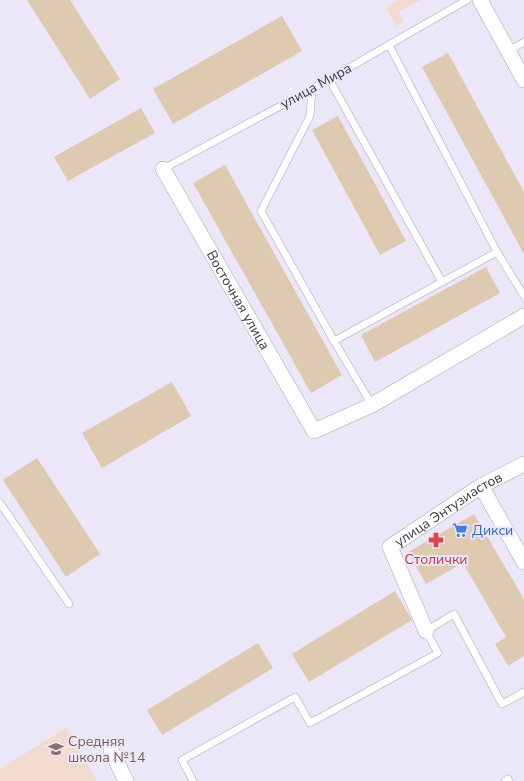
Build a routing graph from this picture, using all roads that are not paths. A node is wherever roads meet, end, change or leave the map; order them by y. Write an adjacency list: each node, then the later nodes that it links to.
1 (467, 0): 4 (lane, улица Мира)
2 (480, 0): 5 (street)
3 (524, 42): 5 (lane)
4 (389, 45): 6 (lane, улица Мира); 10 (lane)
5 (508, 51): 7 (street)
6 (330, 79): 8 (lane, улица Мира); 11 (lane)
7 (524, 80)
8 (312, 89): 9 (lane, улица Мира); 14 (lane)
9 (163, 169): 15 (street, Восточная улица)
10 (498, 252): 11 (lane); 12 (lane)
11 (442, 282): 14 (lane)
12 (524, 296)
13 (524, 316): 15 (street)
14 (334, 341): 15 (lane)
15 (372, 405)
16 (524, 464): 17 (street, улица Энтузиастов)
17 (481, 486): 19 (street); 21 (street, улица Энтузиастов)
18 (0, 503): 20 (lane)
19 (524, 562)
20 (69, 604)
21 (426, 631): 22 (lane); 25 (lane)
22 (524, 692)
23 (111, 750): 24 (street)
24 (126, 781)
25 (193, 781)
26 (505, 781): 27 (lane)
27 (509, 781)

